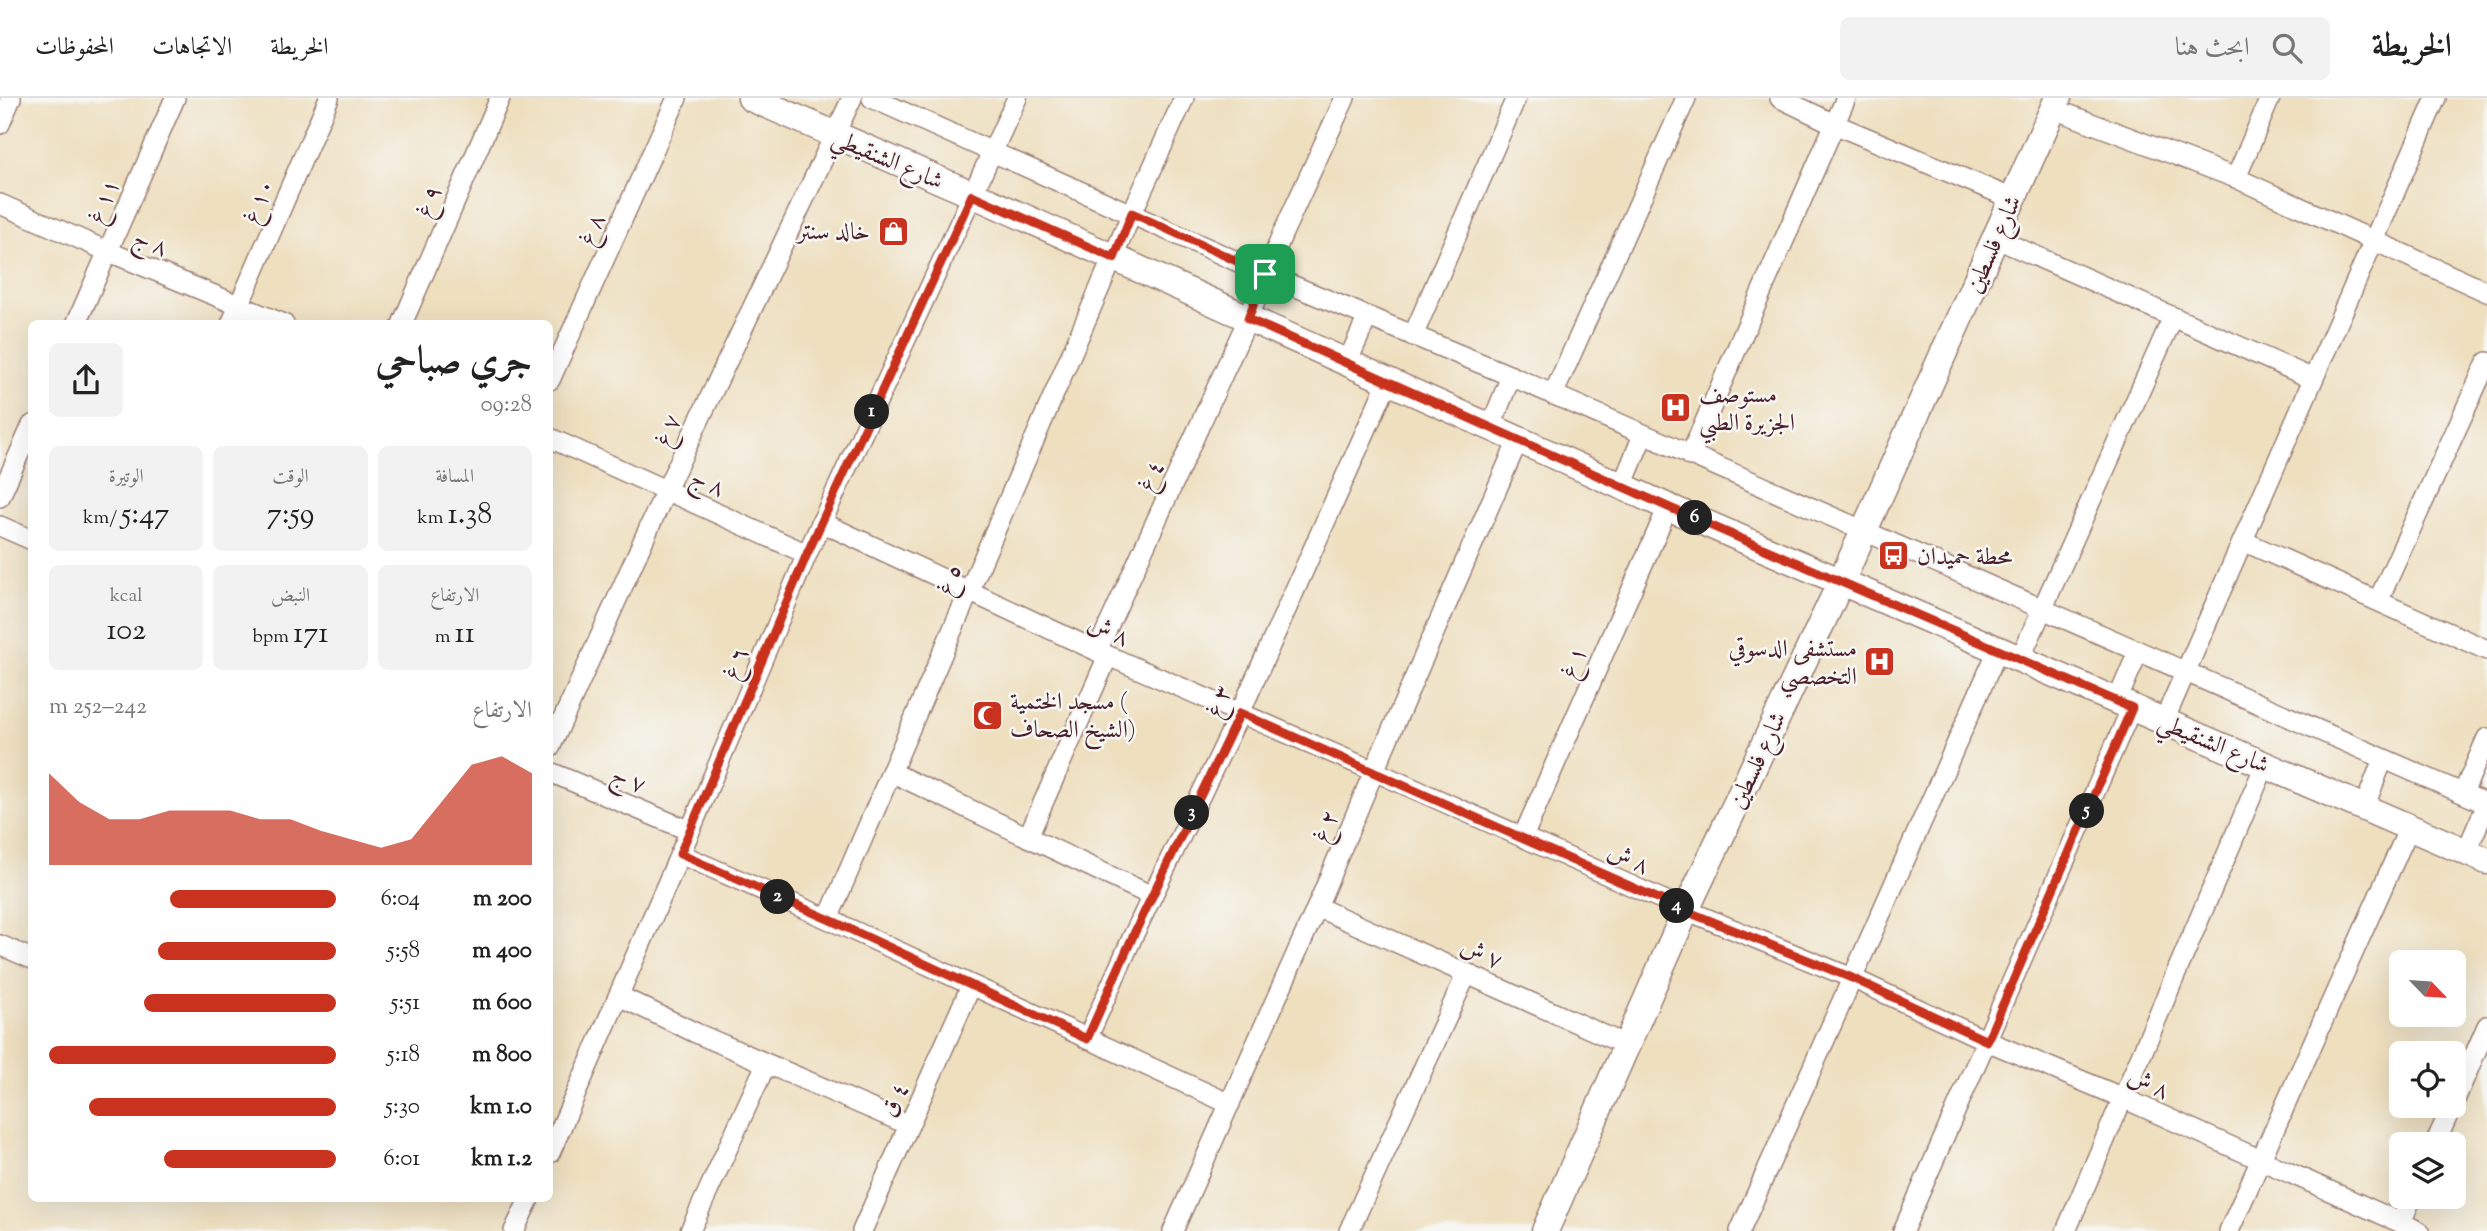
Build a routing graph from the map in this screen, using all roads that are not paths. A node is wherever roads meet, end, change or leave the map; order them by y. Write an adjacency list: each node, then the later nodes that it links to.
1 (11, 98): 19 (street)
2 (175, 98): 30 (street, ١١ غ)
3 (329, 98): 34 (street, ١٠ غ)
4 (500, 98): 41 (street, ٩ غ)
5 (677, 98): 45 (street, ٨ غ)
6 (751, 98): 21 (street, شارع الشنقيطي)
7 (852, 98): 21 (street, ٧ غ)
8 (872, 98): 22 (street)
9 (1017, 98): 22 (street, ٦ غ)
10 (1184, 98): 27 (street, ٥ غ)
11 (1345, 98): 32 (street, ٤ غ)
12 (1516, 98): 42 (street)
13 (1686, 98): 49 (street)
14 (1780, 98): 20 (street)
15 (1846, 98): 20 (street)
16 (2270, 98): 23 (street)
17 (2436, 98): 29 (street)
18 (2056, 104): 23 (street); 25 (street, شارع فلسطين)
19 (0, 124)
20 (1834, 124): 25 (street); 55 (street)
21 (833, 135): 24 (street, شارع الشنقيطي); 57 (street, ٧ غ)
22 (994, 152): 24 (street, ٦ غ); 27 (street)
23 (2236, 178): 29 (street)
24 (972, 195): 31 (street, شارع الشنقيطي); 60 (street, ٦ غ)
25 (2013, 199): 28 (street, شارع فلسطين)
26 (0, 204): 30 (street, ٨ ج)
27 (1132, 213): 31 (street, ٥ غ); 32 (street)
28 (1995, 238): 35 (street); 62 (street, شارع فلسطين)
29 (2373, 242): 33 (street); 47 (street)
30 (107, 251): 34 (street, ٨ ج); 38 (street, ١١ غ)
31 (1114, 258): 37 (street, شارع الشنقيطي); 67 (street, ٥ غ)
32 (1265, 274): 36 (street); 37 (street, ٤ غ)
33 (2487, 292)
34 (240, 305): 39 (street, ١٠ غ); 40 (street, ٨ ج)
35 (2173, 317): 47 (street); 69 (street)
36 (1367, 318): 42 (street); 44 (street)
37 (1248, 319): 44 (street, شارع الشنقيطي); 72 (street, ٤ غ)
38 (78, 320)
39 (233, 320)
40 (275, 320)
41 (404, 320)
42 (1413, 336): 46 (street)
43 (2487, 362): 68 (street)
44 (1346, 363): 48 (street, شارع الشنقيطي)
45 (553, 373)
46 (1511, 376): 49 (street); 50 (street)
47 (2314, 379): 64 (street)
48 (1388, 381): 50 (street, شارع الشنقيطي); 76 (street, ٣ غ)
49 (1553, 396): 52 (street)
50 (1491, 426): 53 (street, شارع الشنقيطي)
51 (28, 434): 58 (street)
52 (1643, 435): 55 (street); 56 (street)
53 (1519, 438): 56 (street, شارع الشنقيطي); 82 (street, ٢ غ)
54 (553, 439): 57 (street, ٨ ج)
55 (1690, 456): 62 (street)
56 (1622, 485): 59 (street, شارع الشنقيطي)
57 (666, 490): 65 (street, ٨ ج); 79 (street, ٧ غ)
58 (0, 497)
59 (1668, 507): 66 (street, شارع الشنقيطي); 91 (street, ١ غ)
60 (821, 523): 65 (street, ٦ غ); 67 (street, ٨ ش)
61 (0, 526): 63 (street)
62 (1864, 530): 66 (street, شارع فلسطين); 69 (street)
63 (28, 538)
64 (2243, 541): 68 (street); 74 (street)
65 (807, 554): 89 (street, ٦ غ)
66 (1840, 582): 73 (street, شارع الشنقيطي); 96 (street, شارع فلسطين)
67 (970, 593): 72 (street, ٨ ش); 83 (street, ٥ غ)
68 (2378, 601): 70 (street)
69 (2042, 607): 71 (street); 73 (street)
70 (2487, 650)
71 (2138, 652): 74 (street); 75 (street)
72 (1102, 654): 76 (street, ٨ ش); 90 (street, ٤ غ)
73 (2009, 655): 75 (street, شارع الشنقيطي); 101 (street)
74 (2185, 673): 77 (street); 80 (street)
75 (2124, 704): 77 (street, شارع الشنقيطي); 106 (street)
76 (1240, 713): 82 (street, ٨ ش); 94 (street, ٣ غ)
77 (2164, 721): 81 (street, شارع الشنقيطي)
78 (2487, 738): 85 (street)
79 (553, 741)
80 (2382, 759): 85 (street); 87 (street)
81 (2265, 765): 87 (street, شارع الشنقيطي); 110 (street)
82 (1374, 771): 91 (street, ٨ ش); 95 (street, ٢ غ)
83 (891, 772): 90 (street); 97 (street, ٥ غ)
84 (553, 773): 89 (street, ٧ ج)
85 (2463, 793): 86 (street)
86 (2487, 804): 93 (street)
87 (2364, 808): 88 (street, شارع الشنقيطي)
88 (2410, 828): 93 (street, شارع الشنقيطي); 114 (street)
89 (690, 831): 92 (street, ٦ غ)
90 (1028, 836): 94 (street)
91 (1523, 836): 96 (street, ٨ ش)
92 (680, 854): 97 (street); 103 (street, ٦ غ)
93 (2476, 857)
94 (1152, 896): 105 (street, ٣ غ)
95 (1317, 907): 100 (street, ٧ ش); 111 (street, ٢ غ)
96 (1686, 911): 101 (street, ٨ ش); 107 (street, شارع فلسطين)
97 (828, 919): 102 (street)
98 (0, 945): 99 (street)
99 (28, 957)
100 (1467, 973): 107 (street, ٧ ش); 122 (street)
101 (1852, 978): 106 (street, ٨ ش); 124 (street)
102 (971, 986): 105 (street); 112 (street, ٤ ق)
103 (619, 996): 108 (street); 113 (street, ٦ غ)
104 (2487, 1026): 109 (street)
105 (1087, 1039): 111 (street)
106 (1987, 1041): 110 (street, ٨ ش); 125 (street)
107 (1626, 1045): 123 (street, شارع فلسطين)
108 (766, 1064): 112 (street); 120 (street)
109 (2466, 1074)
110 (2123, 1098): 114 (street, ٨ ش); 126 (street)
111 (1230, 1104): 118 (street, ٢ غ)
112 (909, 1125): 121 (street, ٤ ق)
113 (553, 1146)
114 (2259, 1159): 117 (street, ٨ ش); 127 (street)
115 (528, 1202): 119 (street)
116 (2407, 1209): 117 (street)
117 (2401, 1223): 128 (street, ٨ ش)
118 (1179, 1229)
119 (514, 1231)
120 (690, 1231)
121 (862, 1231)
122 (1349, 1231)
123 (1545, 1231)
124 (1740, 1231)
125 (1903, 1231)
126 (2066, 1231)
127 (2229, 1231)
128 (2419, 1231)

